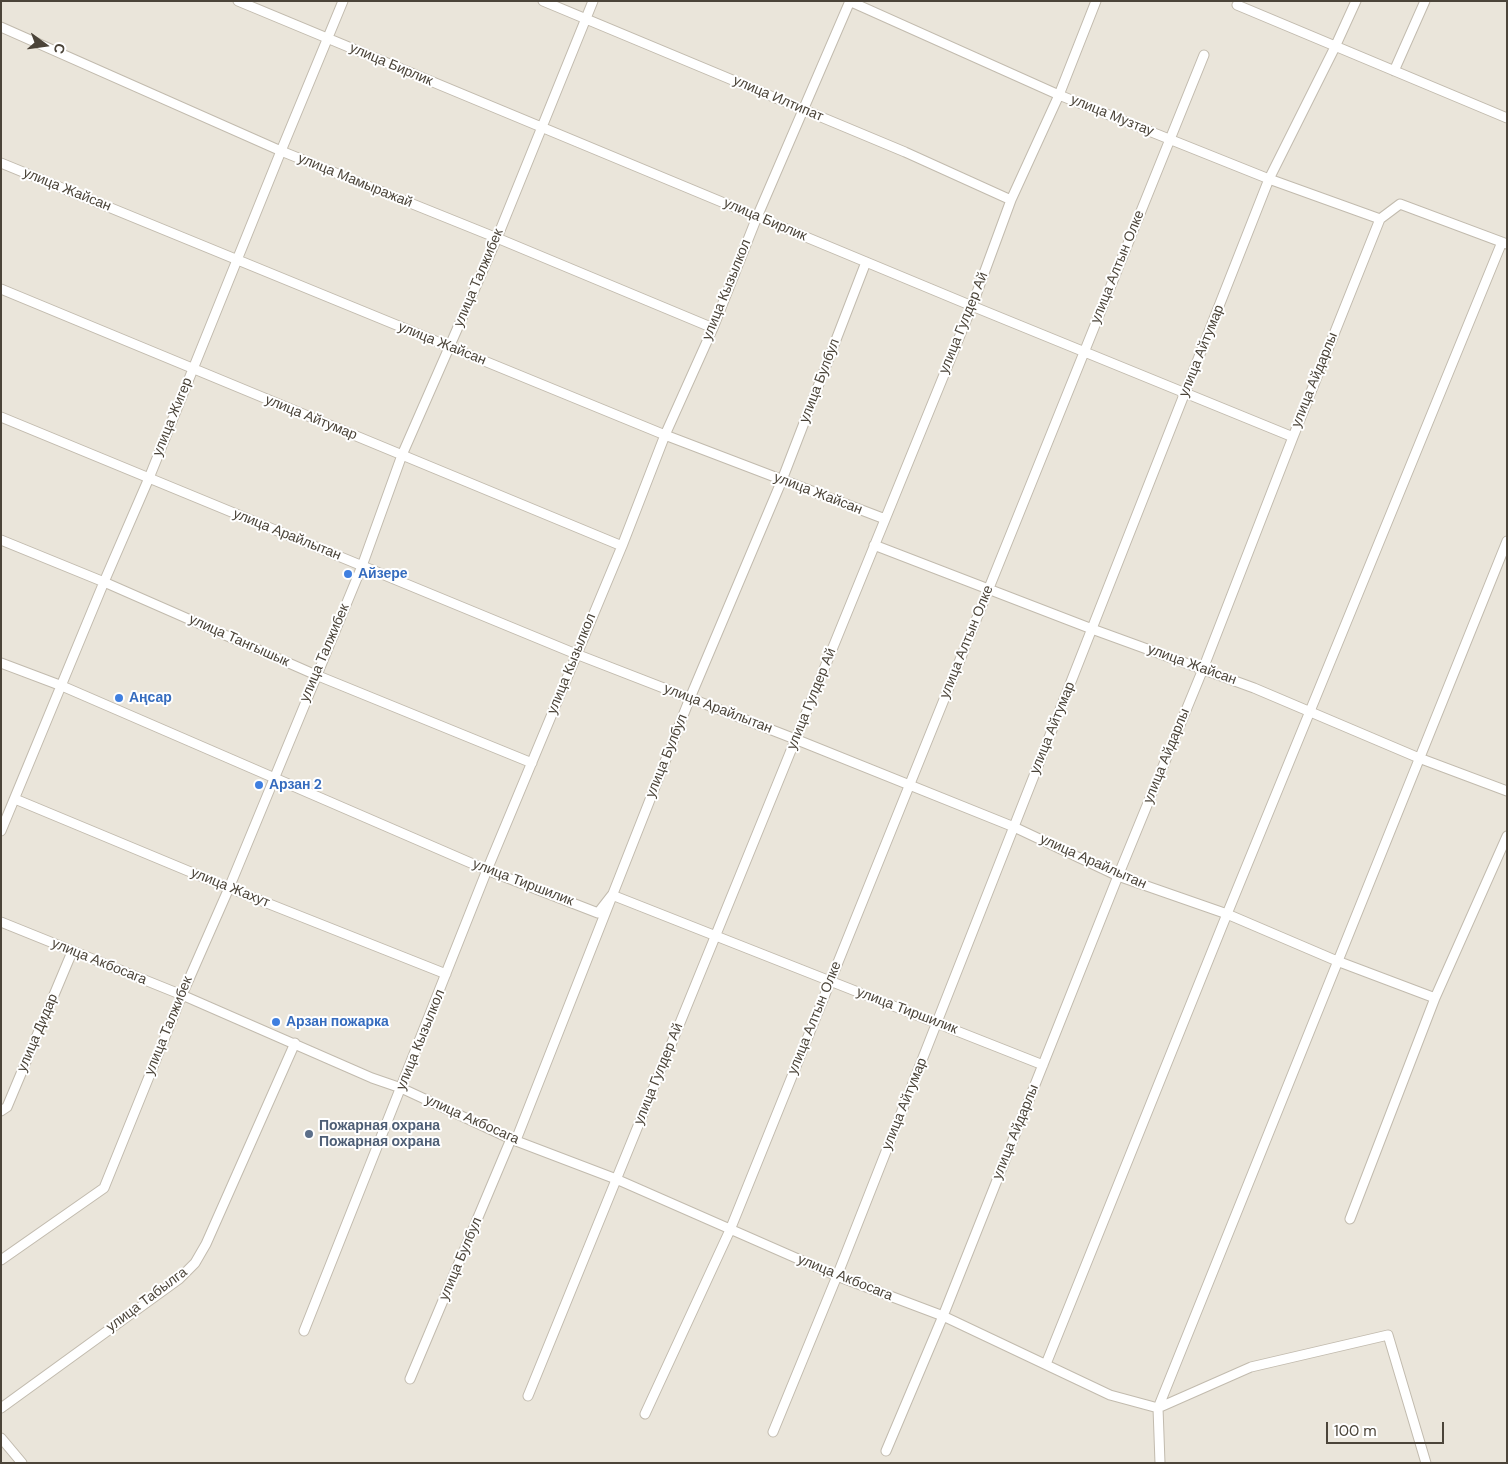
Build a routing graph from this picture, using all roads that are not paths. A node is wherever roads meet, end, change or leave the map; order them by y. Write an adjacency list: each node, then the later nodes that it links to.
1 (238, 1): 12 (street, улица Бирлик)
2 (343, 1): 12 (street, улица Жигер)
3 (543, 1): 10 (street, улица Илтипат)
4 (593, 1): 10 (street, улица Талжибек)
5 (850, 1): 16 (street, улица Музтау); 17 (street, улица Кызылкол)
6 (1096, 1): 16 (street, улица Гулдер Ай)
7 (1356, 1): 13 (street, улица Айтумар)
8 (1425, 1): 15 (street)
9 (1238, 5): 13 (street)
10 (586, 19): 17 (street, улица Илтипат); 19 (street, улица Талжибек)
11 (1, 27): 21 (street, улица Мамыражай)
12 (327, 38): 19 (street, улица Бирлик); 21 (street, улица Жигер)
13 (1336, 47): 15 (street); 23 (street, улица Айтумар)
14 (1204, 55): 20 (street, улица Алтын Олке)
15 (1394, 71): 18 (street)
16 (1059, 95): 20 (street, улица Музтау); 24 (street, улица Гулдер Ай)
17 (804, 109): 24 (street, улица Илтипат); 25 (street, улица Кызылкол)
18 (1507, 118)
19 (542, 128): 25 (street, улица Бирлик); 27 (street, улица Талжибек)
20 (1170, 140): 23 (street, улица Музтау); 35 (street, улица Алтын Олке)
21 (281, 151): 27 (street, улица Мамыражай); 29 (street, улица Жигер)
22 (1, 163): 29 (street, улица Жайсан)
23 (1269, 179): 26 (street, улица Музтау); 37 (street, улица Айтумар)
24 (1011, 200): 32 (street, улица Гулдер Ай)
25 (757, 217): 30 (street, улица Бирлик); 33 (street, улица Кызылкол)
26 (1380, 219): 28 (street); 40 (street, улица Айдарлы)
27 (497, 238): 33 (street, улица Мамыражай); 34 (street, улица Талжибек)
28 (1505, 243): 59 (street)
29 (238, 260): 34 (street, улица Жайсан); 36 (street, улица Жигер)
30 (866, 262): 32 (street, улица Бирлик); 43 (street, улица Булбул)
31 (1, 289): 36 (street, улица Айтумар)
32 (972, 306): 35 (street, улица Бирлик); 44 (street, улица Гулдер Ай)
33 (713, 328): 39 (street, улица Кызылкол)
34 (450, 347): 39 (street, улица Жайсан); 41 (street, улица Талжибек)
35 (1084, 352): 37 (street, улица Бирлик); 51 (street, улица Алтын Олке)
36 (192, 369): 41 (street, улица Айтумар); 42 (street, улица Жигер)
37 (1185, 393): 40 (street, улица Бирлик); 52 (street, улица Айтумар)
38 (1, 418): 42 (street, улица Арайлытан)
39 (665, 435): 43 (street, улица Жайсан); 48 (street, улица Кызылкол)
40 (1293, 437): 55 (street, улица Айдарлы)
41 (402, 455): 48 (street, улица Айтумар); 49 (street, улица Талжибек)
42 (149, 478): 49 (street, улица Арайлытан); 50 (street, улица Жигер)
43 (782, 480): 44 (street, улица Жайсан); 58 (street, улица Булбул)
44 (885, 519): 47 (street, улица Гулдер Ай)
45 (1, 540): 50 (street, улица Тангышык)
46 (1507, 541): 61 (street)
47 (874, 545): 51 (street, улица Жайсан); 60 (street, улица Гулдер Ай)
48 (622, 546): 53 (street, улица Кызылкол)
49 (362, 566): 53 (street, улица Арайлытан); 56 (street, улица Талжибек)
50 (104, 582): 56 (street, улица Тангышык); 57 (street, улица Жигер)
51 (988, 589): 52 (street, улица Жайсан); 64 (street, улица Алтын Олке)
52 (1092, 628): 55 (street, улица Жайсан); 67 (street, улица Айтумар)
53 (576, 654): 58 (street, улица Арайлытан); 62 (street, улица Кызылкол)
54 (1, 663): 57 (street, улица Тиршилик)
55 (1203, 669): 59 (street, улица Жайсан); 71 (street, улица Айдарлы)
56 (316, 675): 62 (street, улица Тангышык); 63 (street, улица Талжибек)
57 (62, 686): 63 (street, улица Тиршилик); 66 (street, улица Жигер)
58 (690, 698): 60 (street, улица Арайлытан); 73 (street, улица Булбул)
59 (1310, 711): 61 (street, улица Жайсан); 74 (street)
60 (795, 739): 64 (street, улица Арайлытан); 76 (street, улица Гулдер Ай)
61 (1419, 758): 65 (street, улица Жайсан); 78 (street)
62 (532, 763): 70 (street, улица Кызылкол)
63 (274, 778): 70 (street, улица Тиршилик); 72 (street, улица Талжибек)
64 (909, 785): 67 (street, улица Арайлытан); 80 (street, улица Алтын Олке)
65 (1507, 791)
66 (14, 799): 68 (street, улица Жигер); 72 (street, улица Жахут)
67 (1014, 827): 71 (street, улица Арайлытан); 83 (street, улица Айтумар)
68 (1, 832)
69 (1507, 836): 82 (street)
70 (487, 870): 73 (street, улица Тиршилик); 79 (street, улица Кызылкол)
71 (1118, 876): 74 (street, улица Арайлытан); 85 (street, улица Айдарлы)
72 (229, 888): 79 (street, улица Жахут); 81 (street, улица Талжибек)
73 (612, 895): 76 (street, улица Тиршилик); 88 (street, улица Булбул)
74 (1227, 914): 78 (street, улица Арайлытан); 96 (street)
75 (1, 922): 77 (street, улица Акбосага)
76 (715, 936): 80 (street, улица Тиршилик); 89 (street, улица Гулдер Ай)
77 (72, 952): 81 (street, улица Акбосага); 87 (street, улица Дидар)
78 (1338, 961): 82 (street, улица Арайлытан); 100 (street)
79 (446, 974): 86 (street, улица Кызылкол)
80 (830, 981): 83 (street, улица Тиршилик); 91 (street, улица Алтын Олке)
81 (182, 995): 84 (street, улица Акбосага); 92 (street, улица Талжибек)
82 (1435, 998): 90 (street)
83 (937, 1023): 85 (street, улица Тиршилик); 93 (street, улица Айтумар)
84 (295, 1043): 86 (street, улица Акбосага); 99 (street, улица Табылга)
85 (1043, 1065): 94 (street, улица Айдарлы)
86 (402, 1088): 88 (street, улица Акбосага); 95 (street, улица Кызылкол)
87 (1, 1111)
88 (514, 1139): 89 (street, улица Акбосага); 97 (street, улица Булбул)
89 (616, 1179): 91 (street, улица Акбосага); 98 (street, улица Гулдер Ай)
90 (1350, 1219)
91 (730, 1230): 93 (street, улица Акбосага); 101 (street, улица Алтын Олке)
92 (1, 1260)
93 (837, 1276): 94 (street, улица Акбосага); 102 (street, улица Айтумар)
94 (943, 1316): 96 (street, улица Акбосага); 104 (street, улица Айдарлы)
95 (304, 1331)
96 (1046, 1364): 100 (street, улица Акбосага)
97 (410, 1379)
98 (528, 1396)
99 (1, 1408)
100 (1158, 1408): 106 (street); 107 (street)
101 (644, 1414)
102 (773, 1432)
103 (1, 1438): 105 (street)
104 (886, 1451)
105 (22, 1463)
106 (1160, 1463)
107 (1426, 1463)

